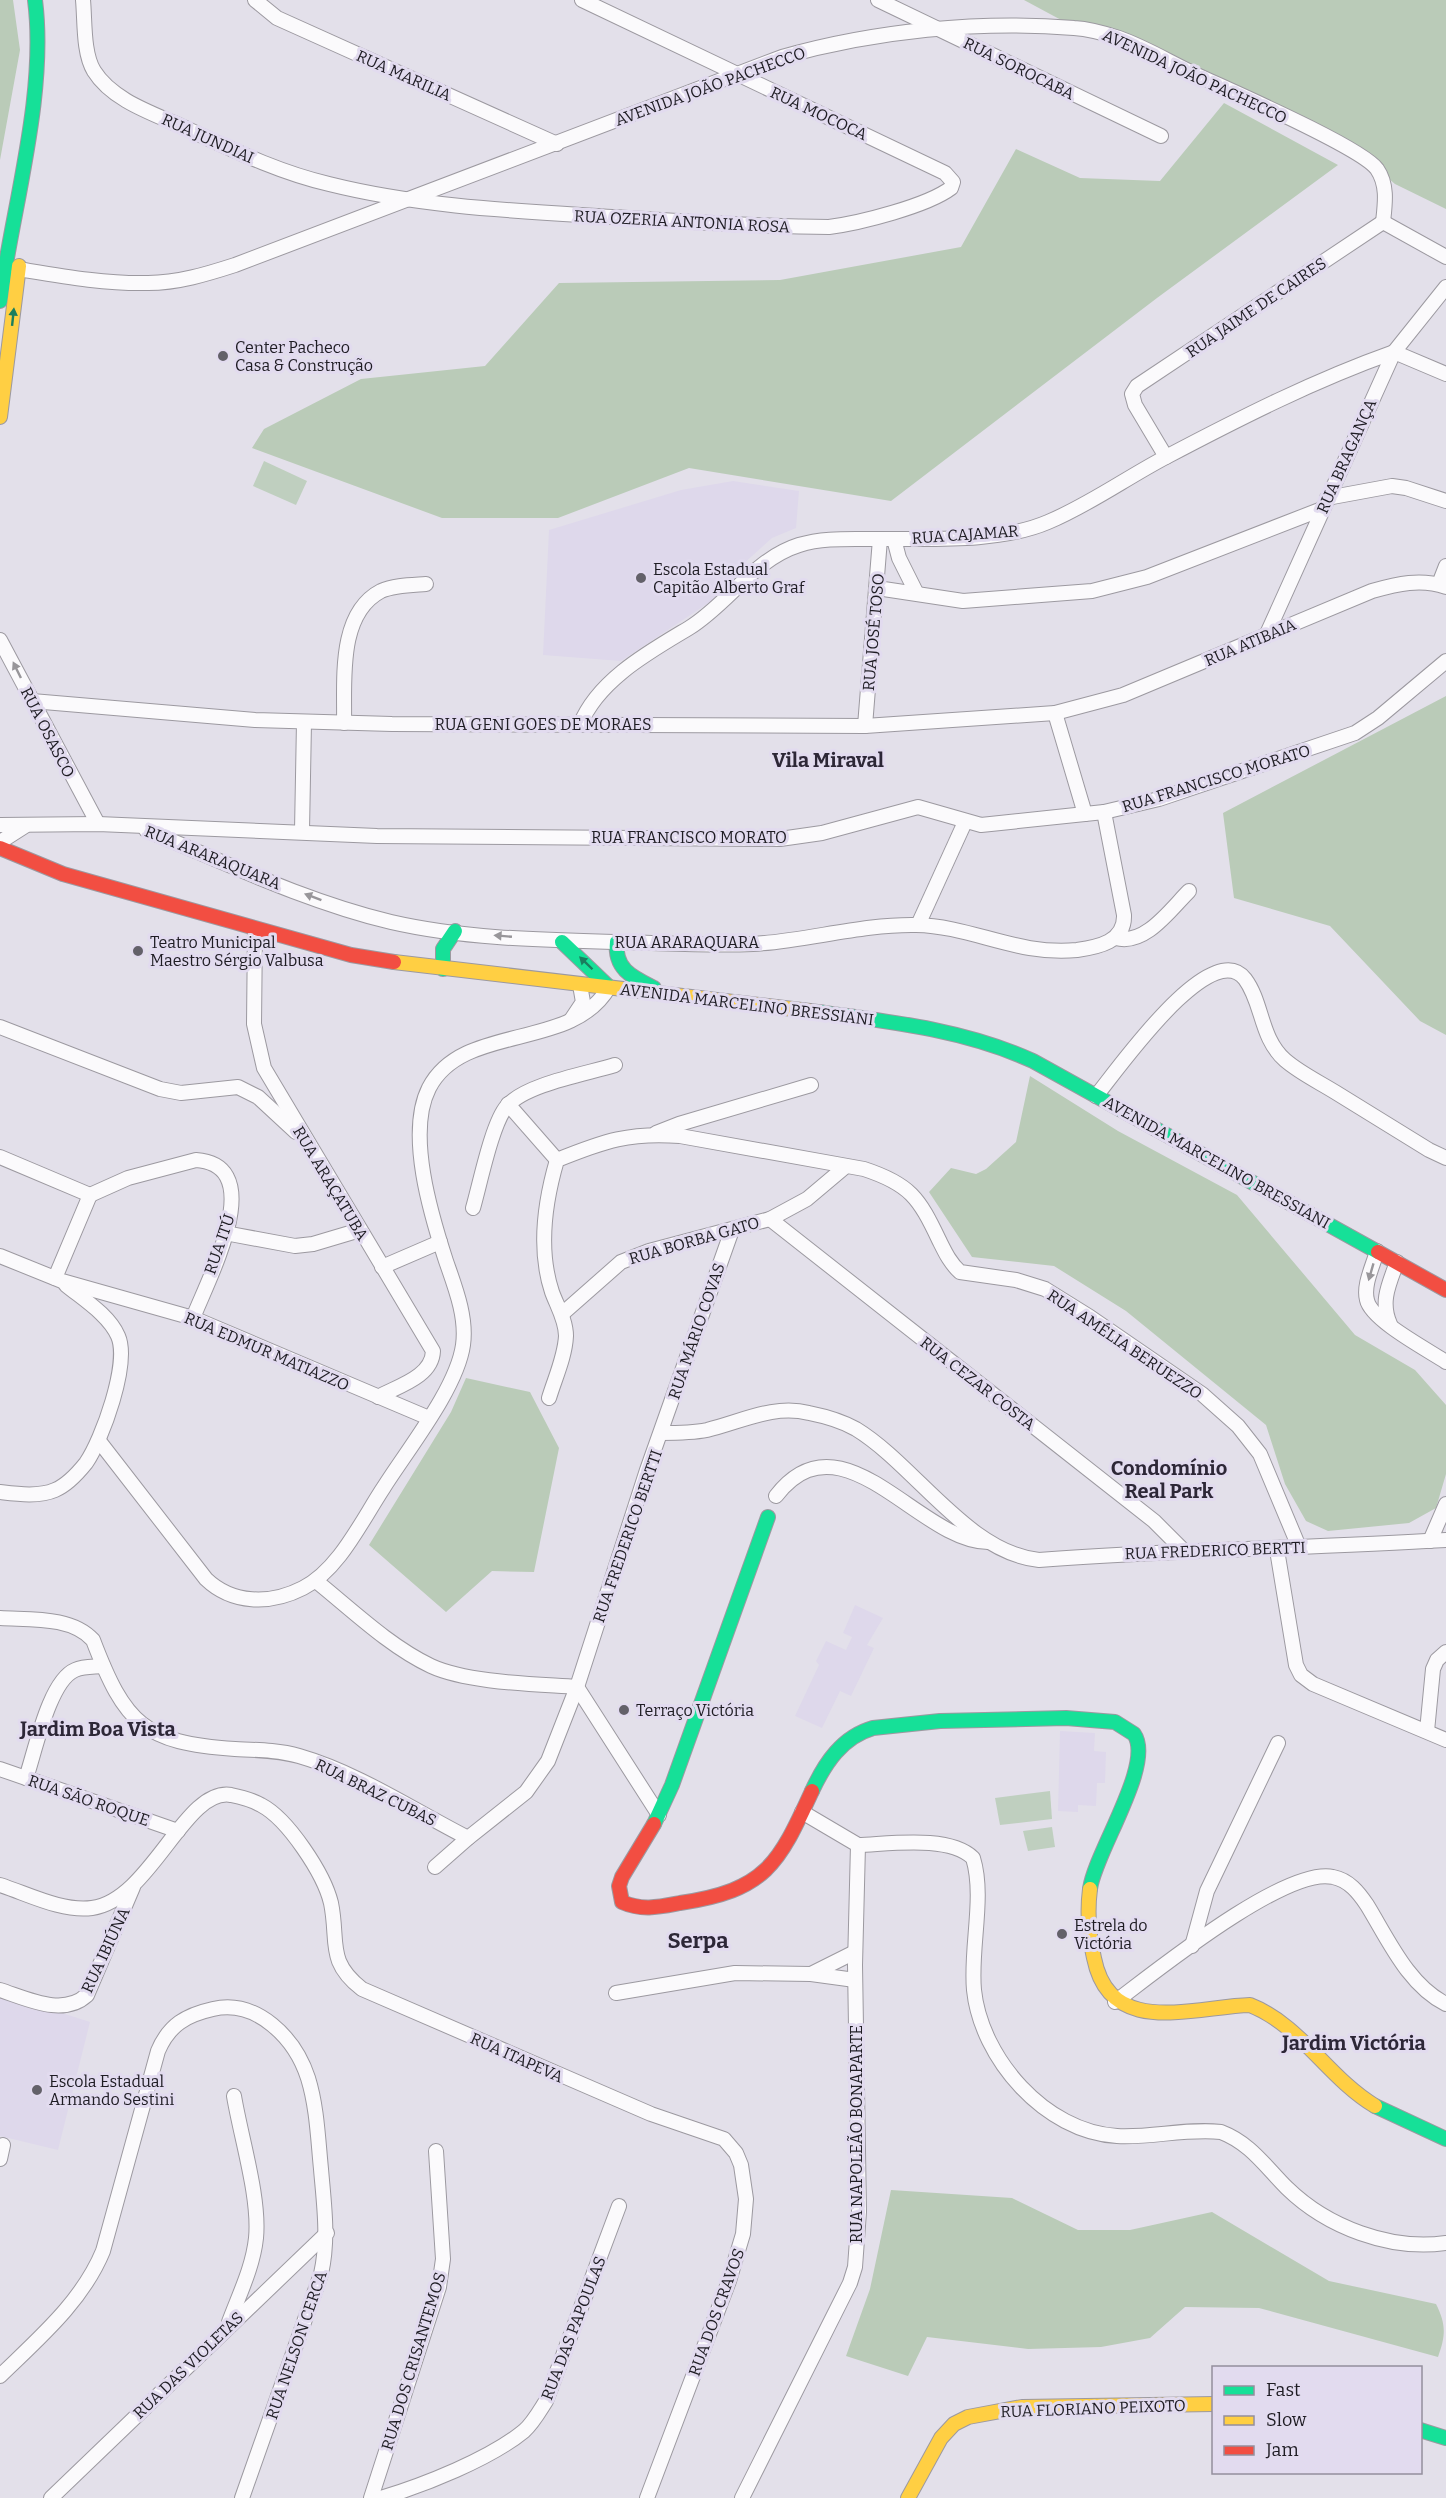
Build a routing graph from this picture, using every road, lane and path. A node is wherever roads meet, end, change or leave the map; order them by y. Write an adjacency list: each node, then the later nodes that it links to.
1 (35, 0): 10 (street)
2 (83, 0): 12 (street, RUA JUNDIAI)
3 (255, 0): 9 (street, RUA MARILIA)
4 (582, 0): 7 (street, RUA MOCOCA)
5 (878, 0): 6 (street, RUA SOROCABA)
6 (939, 30): 7 (street, AVENIDA JOÃO PACHECCO); 8 (street, RUA SOROCABA); 13 (street, AVENIDA JOÃO PACHECCO)
7 (737, 75): 9 (street, AVENIDA JOÃO PACHECCO); 11 (street, RUA MOCOCA)
8 (1161, 136)
9 (557, 144): 12 (street, AVENIDA JOÃO PACHECCO)
10 (23, 168): 15 (street); 17 (street)
11 (953, 185): 12 (street, RUA OZERIA ANTONIA ROSA)
12 (404, 200): 15 (street, AVENIDA JOÃO PACHECCO)
13 (1383, 222): 14 (street); 21 (street, RUA JAIME DE CAIRES)
14 (1446, 257)
15 (18, 269): 20 (street, one-way to 15)
16 (1446, 287): 18 (street, RUA BRAGANÇA)
17 (0, 301)
18 (1394, 352): 19 (street); 21 (street, RUA CAJAMAR); 23 (street, RUA BRAGANÇA)
19 (1446, 374)
20 (0, 417)
21 (1166, 457): 24 (street, RUA CAJAMAR)
22 (1446, 501): 23 (street)
23 (1324, 503): 29 (street); 30 (street, RUA BRAGANÇA)
24 (887, 539): 28 (street, RUA JOSÉ TOSO); 29 (street); 37 (street, RUA CAJAMAR)
25 (1446, 566): 27 (street)
26 (426, 584): 36 (street)
27 (1442, 586): 30 (street, RUA ATIBAIA)
28 (878, 588): 29 (street); 38 (street, RUA JOSÉ TOSO)
29 (916, 592)
30 (1266, 636): 34 (street, RUA ATIBAIA)
31 (0, 640): 33 (street, RUA OSASCO, one-way to 31)
32 (1446, 661): 39 (street, RUA FRANCISCO MORATO)
33 (32, 701): 35 (street, RUA GENI GOES DE MORAES); 42 (street, RUA OSASCO)
34 (1055, 712): 38 (street, RUA GENI GOES DE MORAES); 40 (street)
35 (304, 722): 36 (street, RUA GENI GOES DE MORAES); 46 (street)
36 (344, 723): 37 (street, RUA GENI GOES DE MORAES)
37 (580, 725): 38 (street, RUA GENI GOES DE MORAES)
38 (865, 726)
39 (1104, 812): 40 (street, RUA FRANCISCO MORATO); 53 (street)
40 (1085, 814): 41 (street, RUA FRANCISCO MORATO)
41 (965, 822): 46 (street, RUA FRANCISCO MORATO); 50 (street)
42 (98, 824): 44 (street); 45 (street)
43 (0, 825): 44 (street)
44 (27, 825): 47 (street)
45 (139, 827): 46 (street, RUA FRANCISCO MORATO); 52 (street, RUA ARARAQUARA, one-way to 45)
46 (302, 831)
47 (0, 842)
48 (0, 848): 51 (street, AVENIDA MARCELINO BRESSIANI)
49 (1189, 891): 53 (street, RUA ARARAQUARA)
50 (918, 925): 53 (street, RUA ARARAQUARA); 55 (street, RUA ARARAQUARA)
51 (255, 929): 56 (street, AVENIDA MARCELINO BRESSIANI); 67 (street, RUA ARAÇATUBA)
52 (455, 931): 54 (street, RUA ARARAQUARA, one-way to 52); 56 (street)
53 (1116, 938)
54 (562, 942): 55 (street, RUA ARARAQUARA); 58 (street, one-way to 54)
55 (617, 942): 59 (street)
56 (443, 969): 57 (street, AVENIDA MARCELINO BRESSIANI)
57 (580, 985): 58 (street, AVENIDA MARCELINO BRESSIANI); 60 (street)
58 (609, 987): 59 (street, AVENIDA MARCELINO BRESSIANI); 60 (street)
59 (667, 995): 64 (street, AVENIDA MARCELINO BRESSIANI)
60 (570, 1022): 78 (street)
61 (0, 1027): 67 (street)
62 (615, 1065): 65 (street)
63 (811, 1085): 66 (street)
64 (1096, 1096): 69 (street); 79 (street, AVENIDA MARCELINO BRESSIANI)
65 (508, 1104): 70 (street); 73 (street)
66 (654, 1134): 70 (street); 71 (street, RUA AMÉLIA BERUEZZO)
67 (304, 1139): 75 (street, RUA ARAÇATUBA)
68 (0, 1157): 72 (street)
69 (1446, 1158)
70 (557, 1160): 85 (street)
71 (845, 1167): 74 (street, RUA BORBA GATO); 101 (street, RUA AMÉLIA BERUEZZO)
72 (90, 1195): 77 (street, RUA ITÚ); 83 (street)
73 (473, 1208)
74 (770, 1219): 76 (street, RUA BORBA GATO); 102 (street, RUA CEZAR COSTA)
75 (360, 1230): 77 (street); 82 (street, RUA ARAÇATUBA)
76 (732, 1230): 85 (street, RUA BORBA GATO); 92 (street, RUA MÁRIO COVAS)
77 (225, 1233): 86 (street, RUA ITÚ)
78 (440, 1242): 82 (street); 91 (street)
79 (1377, 1251): 81 (street, AVENIDA MARCELINO BRESSIANI); 87 (street, one-way to 87)
80 (0, 1256): 83 (street, RUA EDMUR MATIAZZO)
81 (1397, 1262): 84 (street, AVENIDA MARCELINO BRESSIANI); 87 (street)
82 (382, 1267): 89 (street, RUA ARAÇATUBA)
83 (58, 1280): 86 (street, RUA EDMUR MATIAZZO); 93 (street)
84 (1446, 1290)
85 (562, 1314): 90 (street)
86 (193, 1318): 89 (street, RUA EDMUR MATIAZZO)
87 (1390, 1324): 88 (street)
88 (1446, 1362)
89 (378, 1396): 91 (street, RUA EDMUR MATIAZZO)
90 (549, 1398)
91 (429, 1418): 104 (street)
92 (661, 1433): 100 (street, RUA FREDERICO BERTTI); 108 (street, RUA FREDERICO BERTTI)
93 (99, 1441): 94 (street); 104 (street)
94 (0, 1492)
95 (776, 1496): 100 (street, RUA FREDERICO BERTTI)
96 (1446, 1503): 99 (street)
97 (768, 1516): 115 (street)
98 (1446, 1540): 99 (street, RUA FREDERICO BERTTI)
99 (1430, 1541): 101 (street, RUA FREDERICO BERTTI)
100 (988, 1542): 102 (street, RUA FREDERICO BERTTI)
101 (1299, 1547): 103 (street, RUA FREDERICO BERTTI)
102 (1183, 1550): 103 (street, RUA FREDERICO BERTTI)
103 (1277, 1550): 109 (street)
104 (316, 1581): 108 (street)
105 (0, 1618): 107 (street, RUA BRAZ CUBAS)
106 (1446, 1652): 109 (street)
107 (103, 1666): 113 (street); 117 (street, RUA BRAZ CUBAS)
108 (577, 1687): 115 (street); 117 (street, RUA FREDERICO BERTTI)
109 (1427, 1731): 110 (street)
110 (1446, 1740)
111 (1278, 1743): 122 (street)
112 (0, 1769): 113 (street, RUA SÃO ROQUE)
113 (26, 1778): 116 (street, RUA SÃO ROQUE)
114 (802, 1812): 115 (street); 118 (street); 128 (street)
115 (659, 1815)
116 (178, 1830): 121 (street); 131 (street, RUA ITAPEVA)
117 (468, 1838): 119 (street, RUA FREDERICO BERTTI)
118 (858, 1845): 123 (street, RUA NAPOLEÃO BONAPARTE); 136 (street)
119 (435, 1868)
120 (0, 1885): 121 (street)
121 (133, 1887): 126 (street, RUA IBIÚNA)
122 (1192, 1946): 128 (street); 129 (street)
123 (855, 1952): 124 (street); 125 (street, RUA NAPOLEÃO BONAPARTE)
124 (811, 1974): 125 (street); 127 (street)
125 (855, 1980): 147 (street, RUA NAPOLEÃO BONAPARTE)
126 (0, 1990)
127 (616, 1994)
128 (1114, 2002): 132 (street)
129 (1446, 2004)
130 (234, 2096): 137 (street)
131 (711, 2133): 146 (street, RUA DOS CRAVOS)
132 (1446, 2139)
133 (436, 2151): 144 (street, RUA DOS CRISANTEMOS)
134 (619, 2206): 145 (street, RUA DAS PAPOULAS)
135 (327, 2233): 137 (street, RUA DAS VIOLETAS); 138 (street, RUA NELSON CERCA); 143 (street, RUA NELSON CERCA)
136 (1446, 2243)
137 (227, 2327): 142 (street, RUA DAS VIOLETAS)
138 (1, 2371)
139 (1212, 2404): 148 (street, RUA FLORIANO PEIXOTO)
140 (1422, 2431): 141 (street)
141 (1446, 2438)
142 (51, 2498)
143 (242, 2498)
144 (371, 2498)
145 (381, 2498)
146 (647, 2498)
147 (742, 2498)
148 (908, 2498)

